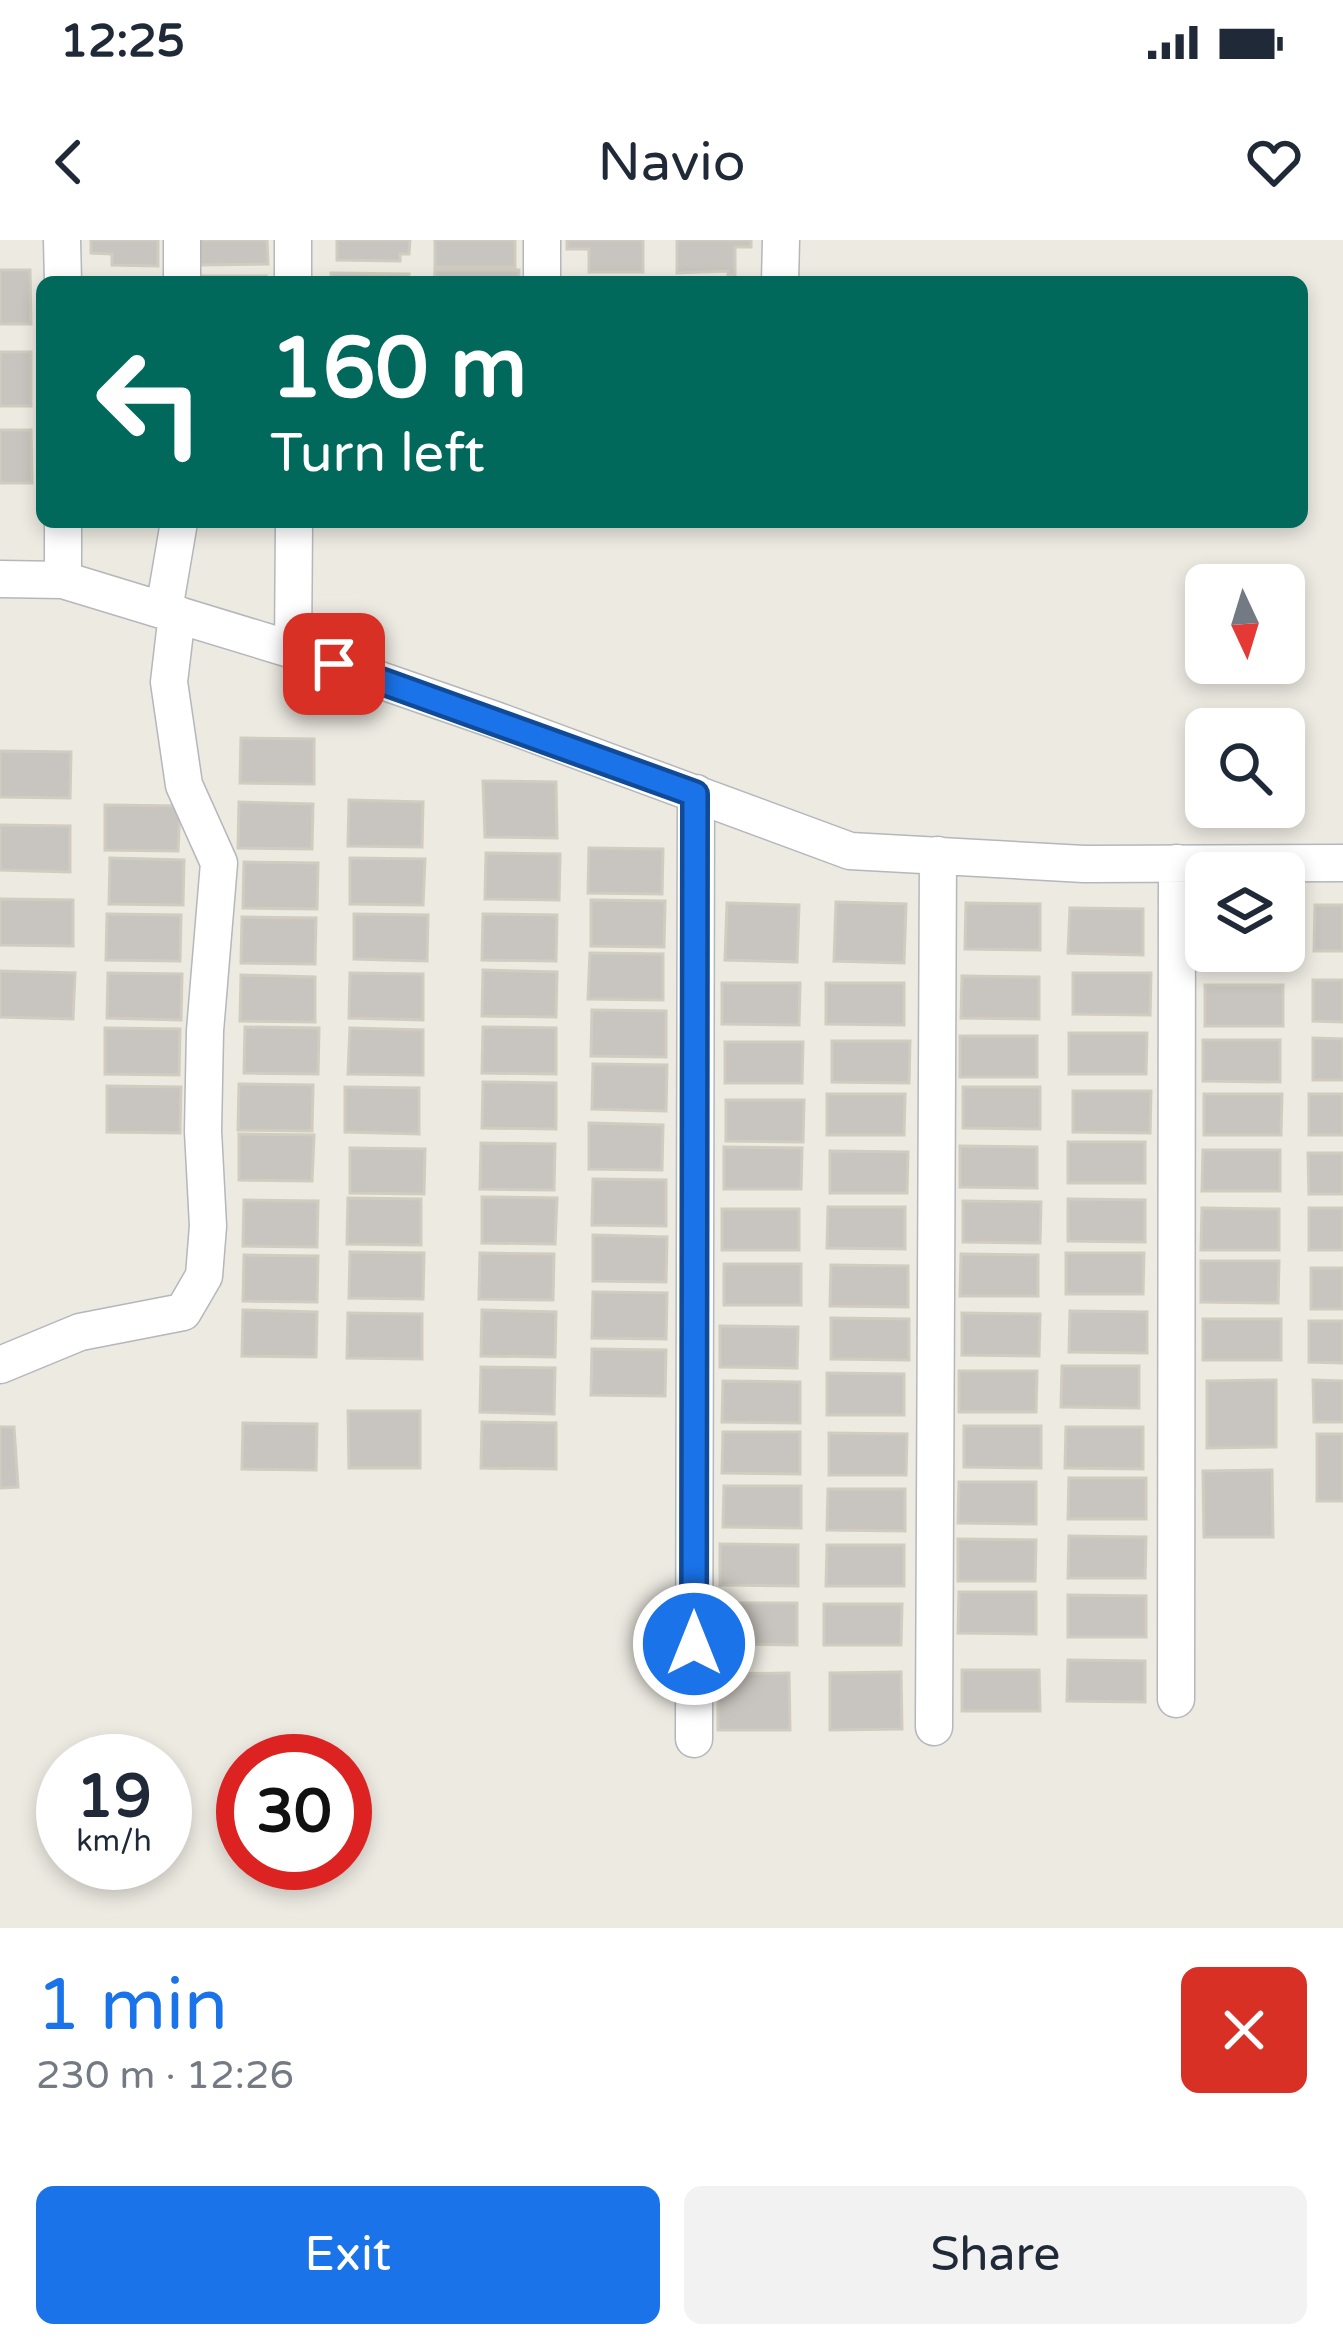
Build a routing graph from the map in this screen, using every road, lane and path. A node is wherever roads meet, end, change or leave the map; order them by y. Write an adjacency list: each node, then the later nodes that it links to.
1 (62, 240): 6 (street)
2 (182, 240): 7 (street)
3 (293, 240): 8 (street)
4 (542, 240): 9 (street)
5 (781, 240): 10 (street)
6 (63, 276)
7 (182, 276)
8 (293, 276)
9 (542, 276)
10 (780, 276)
11 (63, 528): 15 (street)
12 (178, 528): 16 (street)
13 (293, 528): 17 (street)
14 (0, 579): 15 (street)
15 (63, 580): 16 (street)
16 (170, 612): 17 (street); 22 (street)
17 (293, 650): 18 (street)
18 (695, 794): 19 (street); 25 (street)
19 (938, 856): 20 (street); 24 (street)
20 (1177, 863): 21 (street); 23 (street)
21 (1343, 863)
22 (0, 1365)
23 (1176, 1699)
24 (934, 1727)
25 (694, 1739)

